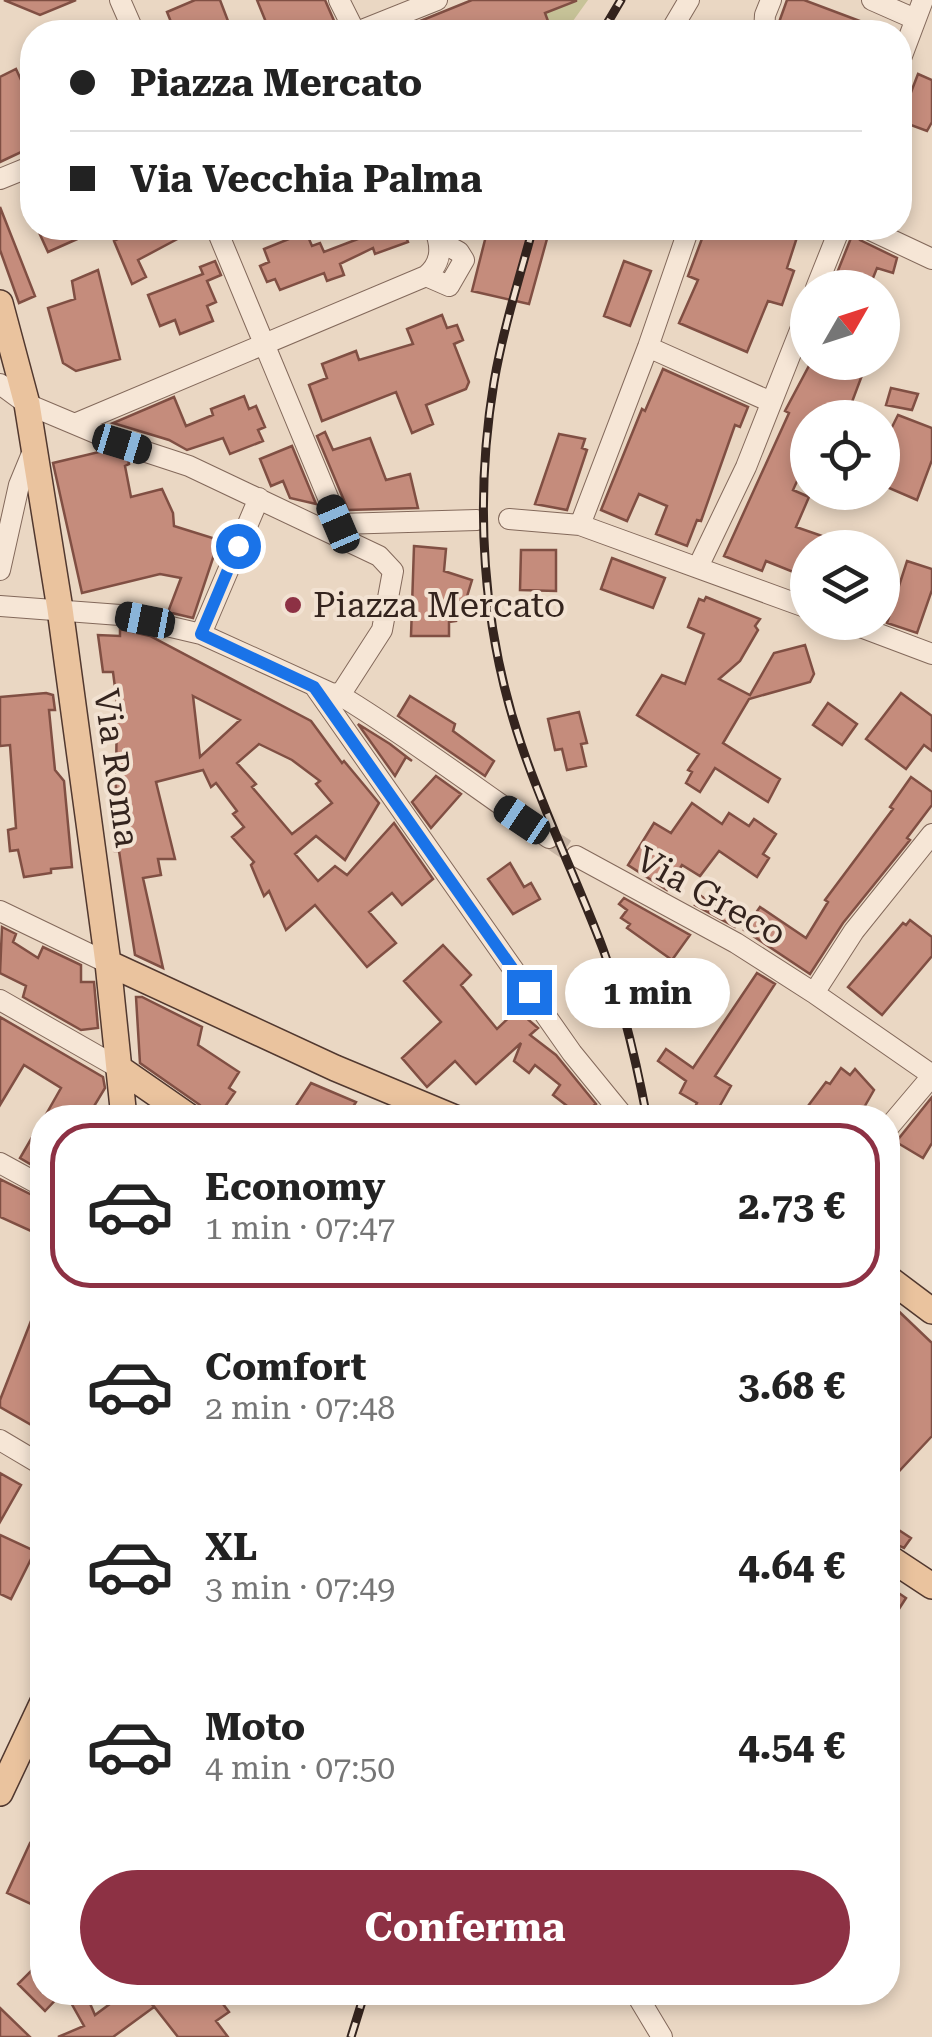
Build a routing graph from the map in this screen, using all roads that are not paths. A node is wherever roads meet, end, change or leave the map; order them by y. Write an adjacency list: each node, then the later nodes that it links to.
1 (437, 0): 4 (street)
2 (872, 0): 3 (street)
3 (919, 10)
4 (386, 20)
5 (221, 240): 14 (street)
6 (437, 240): 14 (street)
7 (685, 240): 13 (street)
8 (835, 240): 11 (street)
9 (892, 240): 10 (street)
10 (932, 259)
11 (823, 270)
12 (0, 303): 18 (main road, Via Roma)
13 (648, 346): 17 (street); 24 (street)
14 (264, 347): 19 (street); 25 (street)
15 (790, 355): 17 (street)
16 (0, 384): 18 (street)
17 (771, 402): 26 (street)
18 (27, 404): 19 (street); 20 (main road, Via Roma)
19 (77, 423): 21 (street)
20 (33, 452): 27 (street); 30 (main road, Via Roma)
21 (258, 498): 25 (street); 31 (street)
22 (508, 519): 24 (street)
23 (476, 520): 25 (street)
24 (580, 524): 26 (street)
25 (333, 529): 35 (street)
26 (698, 566): 28 (street)
27 (0, 570)
28 (790, 601)
29 (0, 606): 30 (street)
30 (60, 609): 31 (street); 40 (main road, Via Roma)
31 (201, 634): 34 (street)
32 (895, 640): 33 (street)
33 (932, 654)
34 (314, 687): 35 (street); 48 (street)
35 (342, 692): 37 (street)
36 (932, 834): 41 (street)
37 (549, 838)
38 (576, 856): 41 (street, Via Greco)
39 (0, 911): 40 (street)
40 (108, 963): 43 (main road, Via Roma); 47 (main road)
41 (814, 993): 44 (street, Via Greco)
42 (0, 1000): 43 (street)
43 (119, 1068): 45 (main road, Via Roma); 46 (main road)
44 (932, 1075): 49 (street)
45 (123, 1105)
46 (172, 1105)
47 (424, 1105)
48 (615, 1105)
49 (900, 1114)
50 (0, 1164): 51 (street)
51 (30, 1180)
52 (900, 1287): 53 (main road)
53 (932, 1311)
54 (0, 1440): 55 (street)
55 (30, 1458)
56 (900, 1566): 57 (main road)
57 (932, 1586)
58 (30, 1729): 59 (main road)
59 (0, 1793)
60 (643, 2005): 61 (street)
61 (662, 2037)

